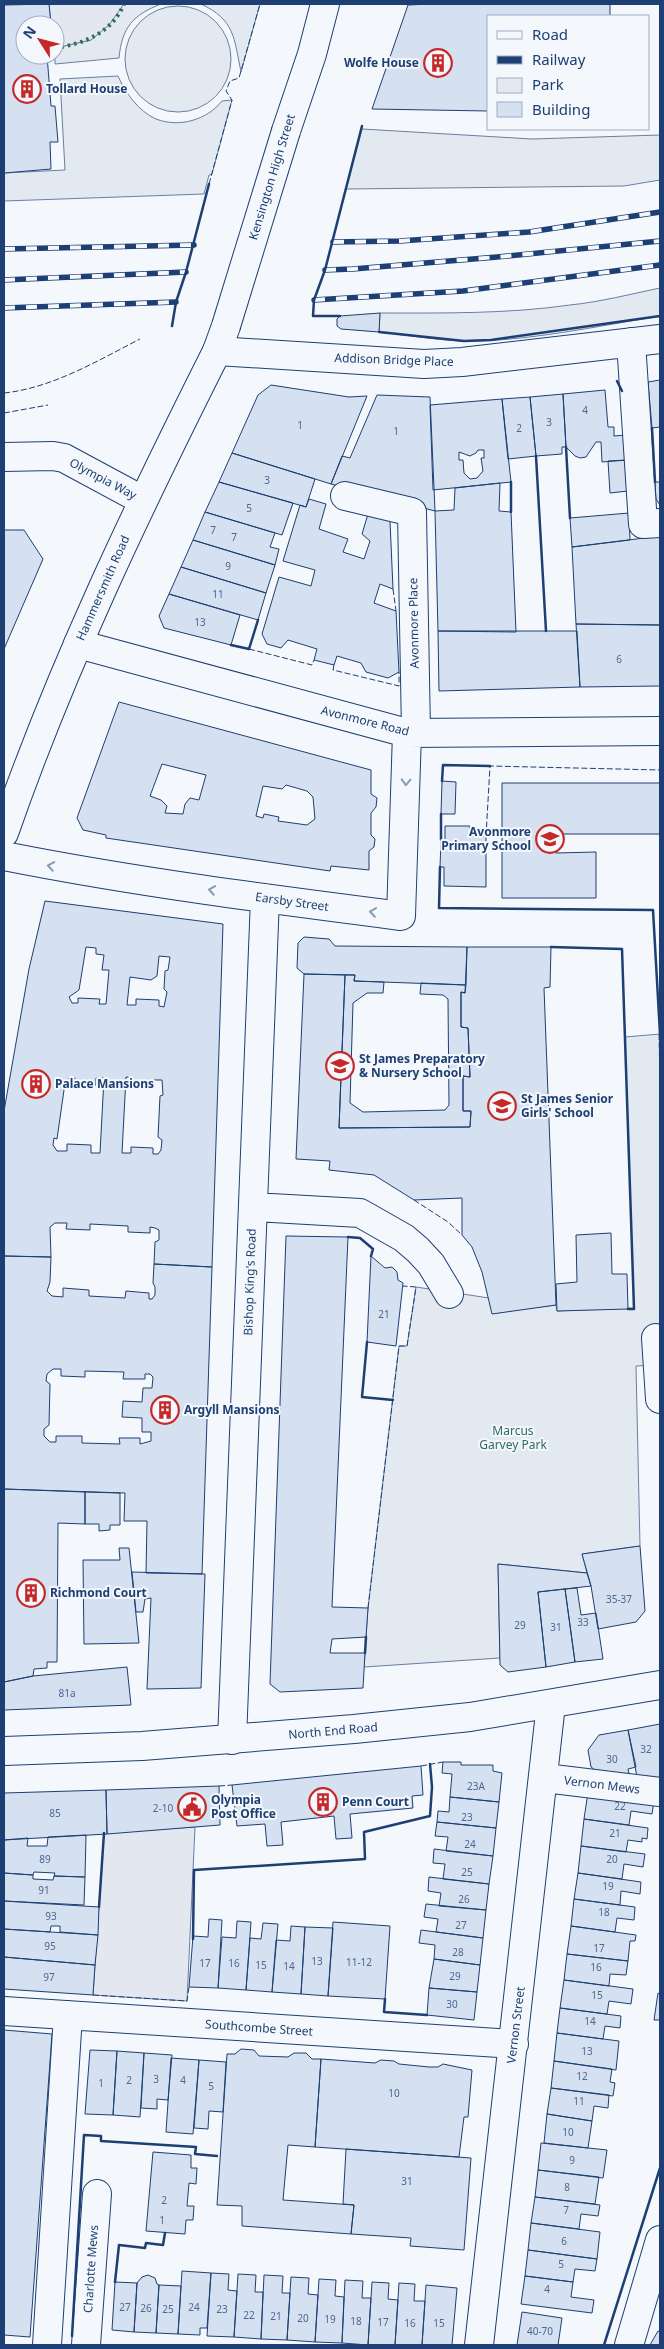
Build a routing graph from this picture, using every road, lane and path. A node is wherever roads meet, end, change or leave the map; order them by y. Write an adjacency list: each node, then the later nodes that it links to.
1 (325, 4): 4 (street, Kensington High Street, bridge)
2 (660, 339): 3 (street, Addison Bridge Place)
3 (631, 342): 4 (street, Addison Bridge Place); 8 (street)
4 (217, 351): 7 (street, Hammersmith Road)
5 (4, 457): 7 (street, Olympia Way)
6 (345, 496): 11 (street, Avonmore Place)
7 (142, 500): 9 (street, Hammersmith Road)
8 (660, 522)
9 (78, 644): 11 (street, Avonmore Road); 12 (street, Hammersmith Road)
10 (660, 732): 11 (street, Avonmore Road)
11 (412, 733): 14 (street, Earsby Street, one-way to 14)
12 (4, 833)
13 (4, 856): 14 (street, Earsby Street, one-way to 13)
14 (265, 898): 15 (street, Bishop King's Road)
15 (253, 1207): 16 (street); 21 (street, Bishop King's Road)
16 (449, 1294)
17 (656, 1338): 18 (street)
18 (660, 1399)
19 (660, 1685): 20 (street, North End Road)
20 (551, 1704): 21 (street, North End Road); 23 (street, Vernon Street)
21 (232, 1740): 22 (street, North End Road)
22 (4, 1751)
23 (545, 1778): 24 (street, Vernon Mews); 27 (street, Vernon Street)
24 (660, 1792)
25 (4, 2011): 26 (street, Southcombe Street)
26 (68, 2015): 27 (street, Southcombe Street); 30 (street)
27 (514, 2044): 32 (street, Vernon Street)
28 (97, 2194): 31 (street, Charlotte Mews)
29 (660, 2240): 33 (street)
30 (46, 2345)
31 (86, 2345)
32 (479, 2345)
33 (629, 2345)

